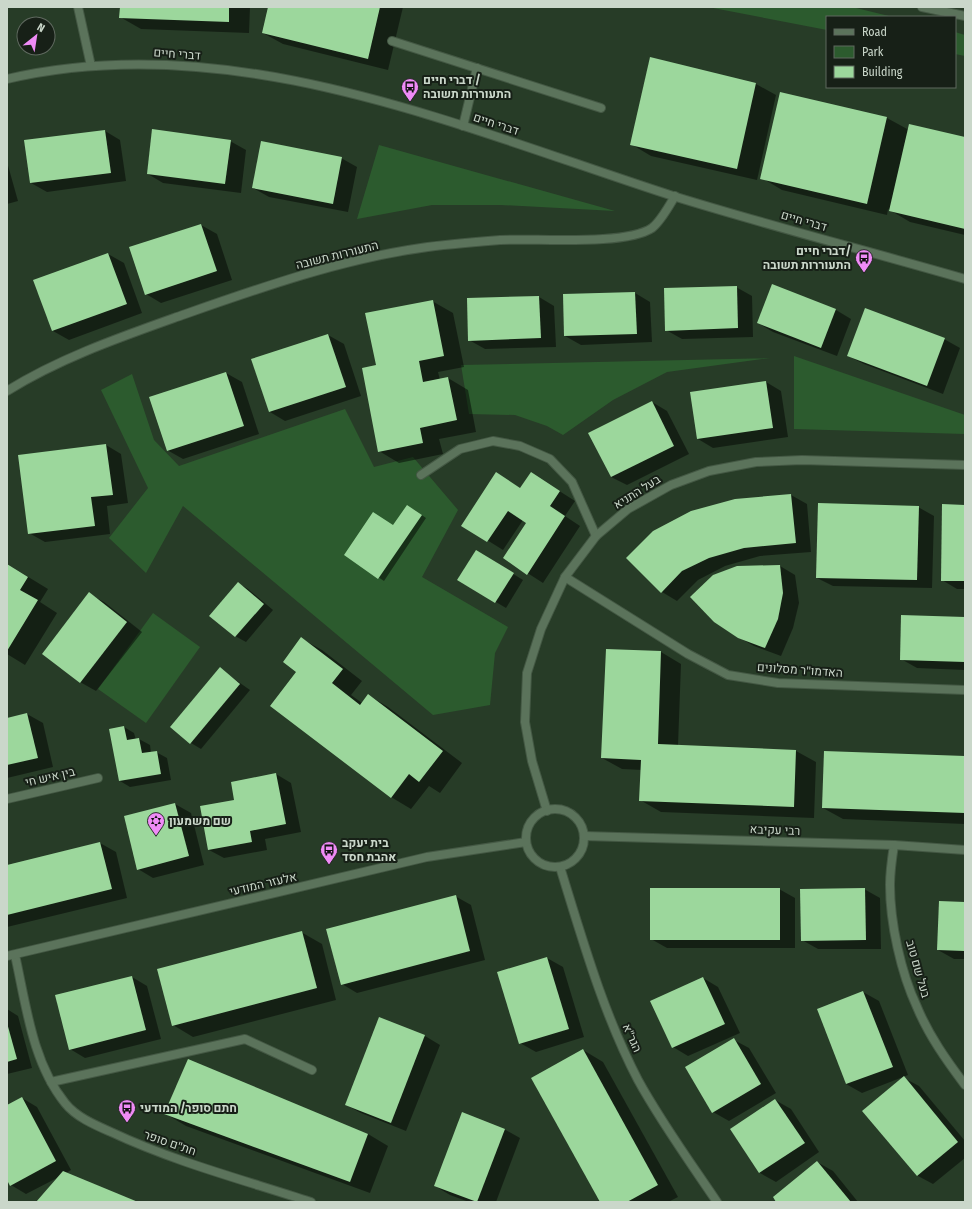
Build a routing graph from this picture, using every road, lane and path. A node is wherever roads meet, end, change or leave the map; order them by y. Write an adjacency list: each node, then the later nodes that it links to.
1 (78, 7): 5 (street)
2 (922, 7): 3 (street)
3 (965, 16)
4 (392, 41): 6 (street)
5 (91, 66): 7 (street, דברי חיים); 9 (street, דברי חיים)
6 (477, 68): 8 (street); 9 (street)
7 (7, 79)
8 (601, 108)
9 (463, 126): 10 (street, דברי חיים)
10 (676, 196): 11 (street, דברי חיים); 12 (street, התעוררות תשובה)
11 (965, 279)
12 (7, 391)
13 (965, 465): 15 (street, בעל התניא)
14 (421, 475): 15 (street)
15 (596, 536): 16 (street, בעל התניא)
16 (565, 577): 17 (street, האדמו"ר מסלונים); 20 (street, בעל התניא)
17 (965, 690)
18 (98, 778): 19 (street, בין איש חי)
19 (7, 799)
20 (547, 811): 21 (street); 22 (street)
21 (584, 836): 23 (street, רבי עקיבא); 25 (street)
22 (526, 842): 25 (street); 26 (street, אלעזר המודעי)
23 (894, 845): 24 (street, רבי עקיבא); 29 (street, בעל שם טוב)
24 (965, 850)
25 (560, 867): 31 (street, הגר"א)
26 (11, 956): 28 (street, חת"ם סופר)
27 (312, 1070): 28 (street)
28 (51, 1082): 30 (street, חת"ם סופר)
29 (965, 1086)
30 (311, 1202)
31 (717, 1202)

